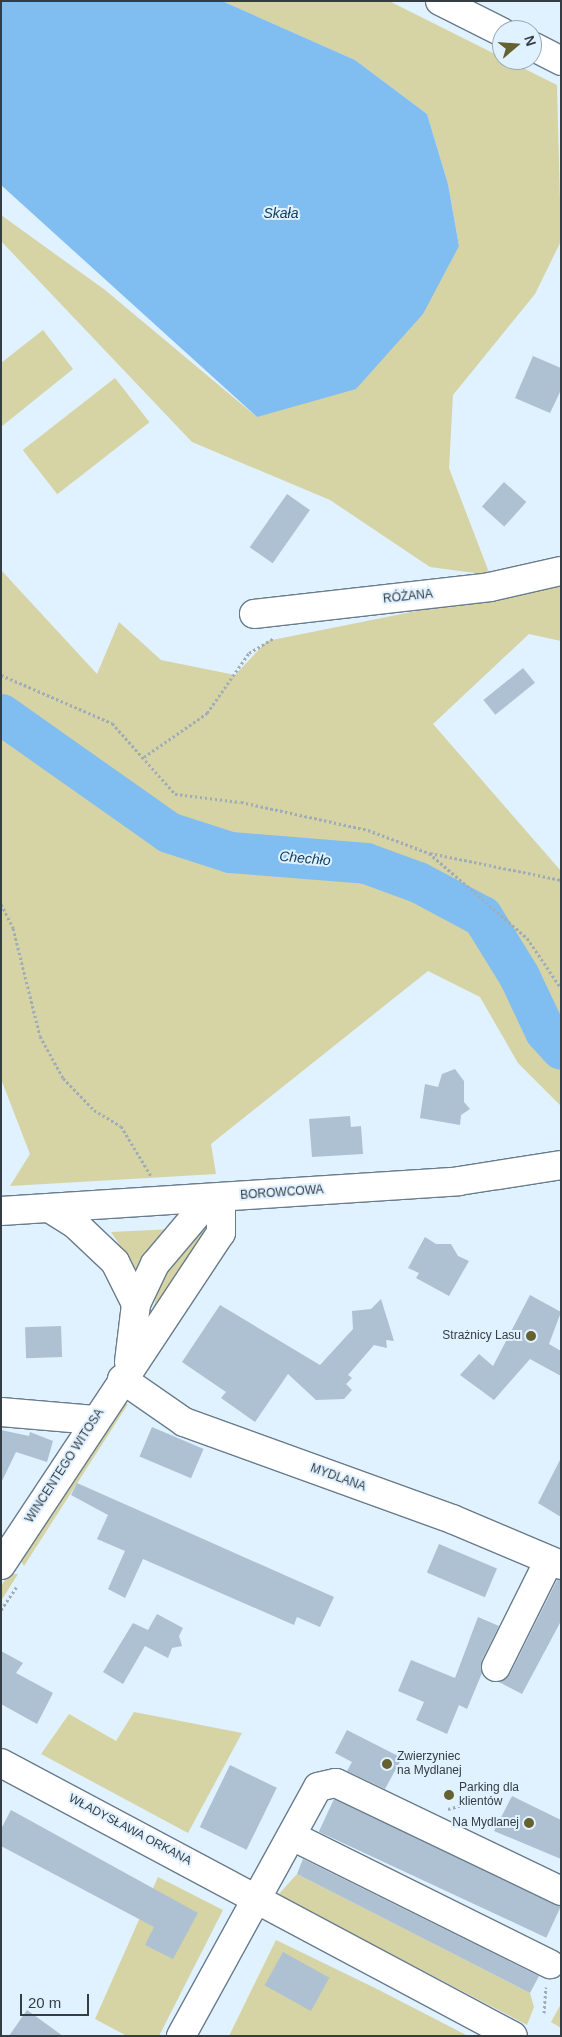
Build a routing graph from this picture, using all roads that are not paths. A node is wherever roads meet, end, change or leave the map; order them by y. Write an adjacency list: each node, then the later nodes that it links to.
1 (440, 1): 2 (street)
2 (492, 27)
3 (542, 51): 4 (street)
4 (561, 61)
5 (561, 571): 6 (street, RÓŻANA)
6 (254, 614)
7 (561, 1165): 8 (street, BOROWCOWA)
8 (260, 1194): 9 (street, BOROWCOWA); 12 (street, WINCENTEGO WITOSA)
9 (215, 1198): 10 (street, BOROWCOWA); 12 (street); 13 (street, WINCENTEGO WITOSA)
10 (49, 1208): 11 (street, BOROWCOWA); 13 (street)
11 (1, 1211)
12 (221, 1233): 14 (street, WINCENTEGO WITOSA)
13 (136, 1304): 14 (street, WINCENTEGO WITOSA)
14 (125, 1373): 16 (street, WINCENTEGO WITOSA); 17 (street, MYDLANA)
15 (1, 1412): 16 (street)
16 (95, 1420): 18 (street, WINCENTEGO WITOSA)
17 (555, 1562): 19 (street)
18 (1, 1565)
19 (496, 1667)
20 (1, 1763): 23 (street, WŁADYSŁAWA ORKANA)
21 (294, 1837): 22 (street); 23 (street); 24 (street)
22 (561, 1892)
23 (258, 1898): 25 (street); 26 (street, WŁADYSŁAWA ORKANA)
24 (550, 1964)
25 (181, 2036)
26 (513, 2036)

